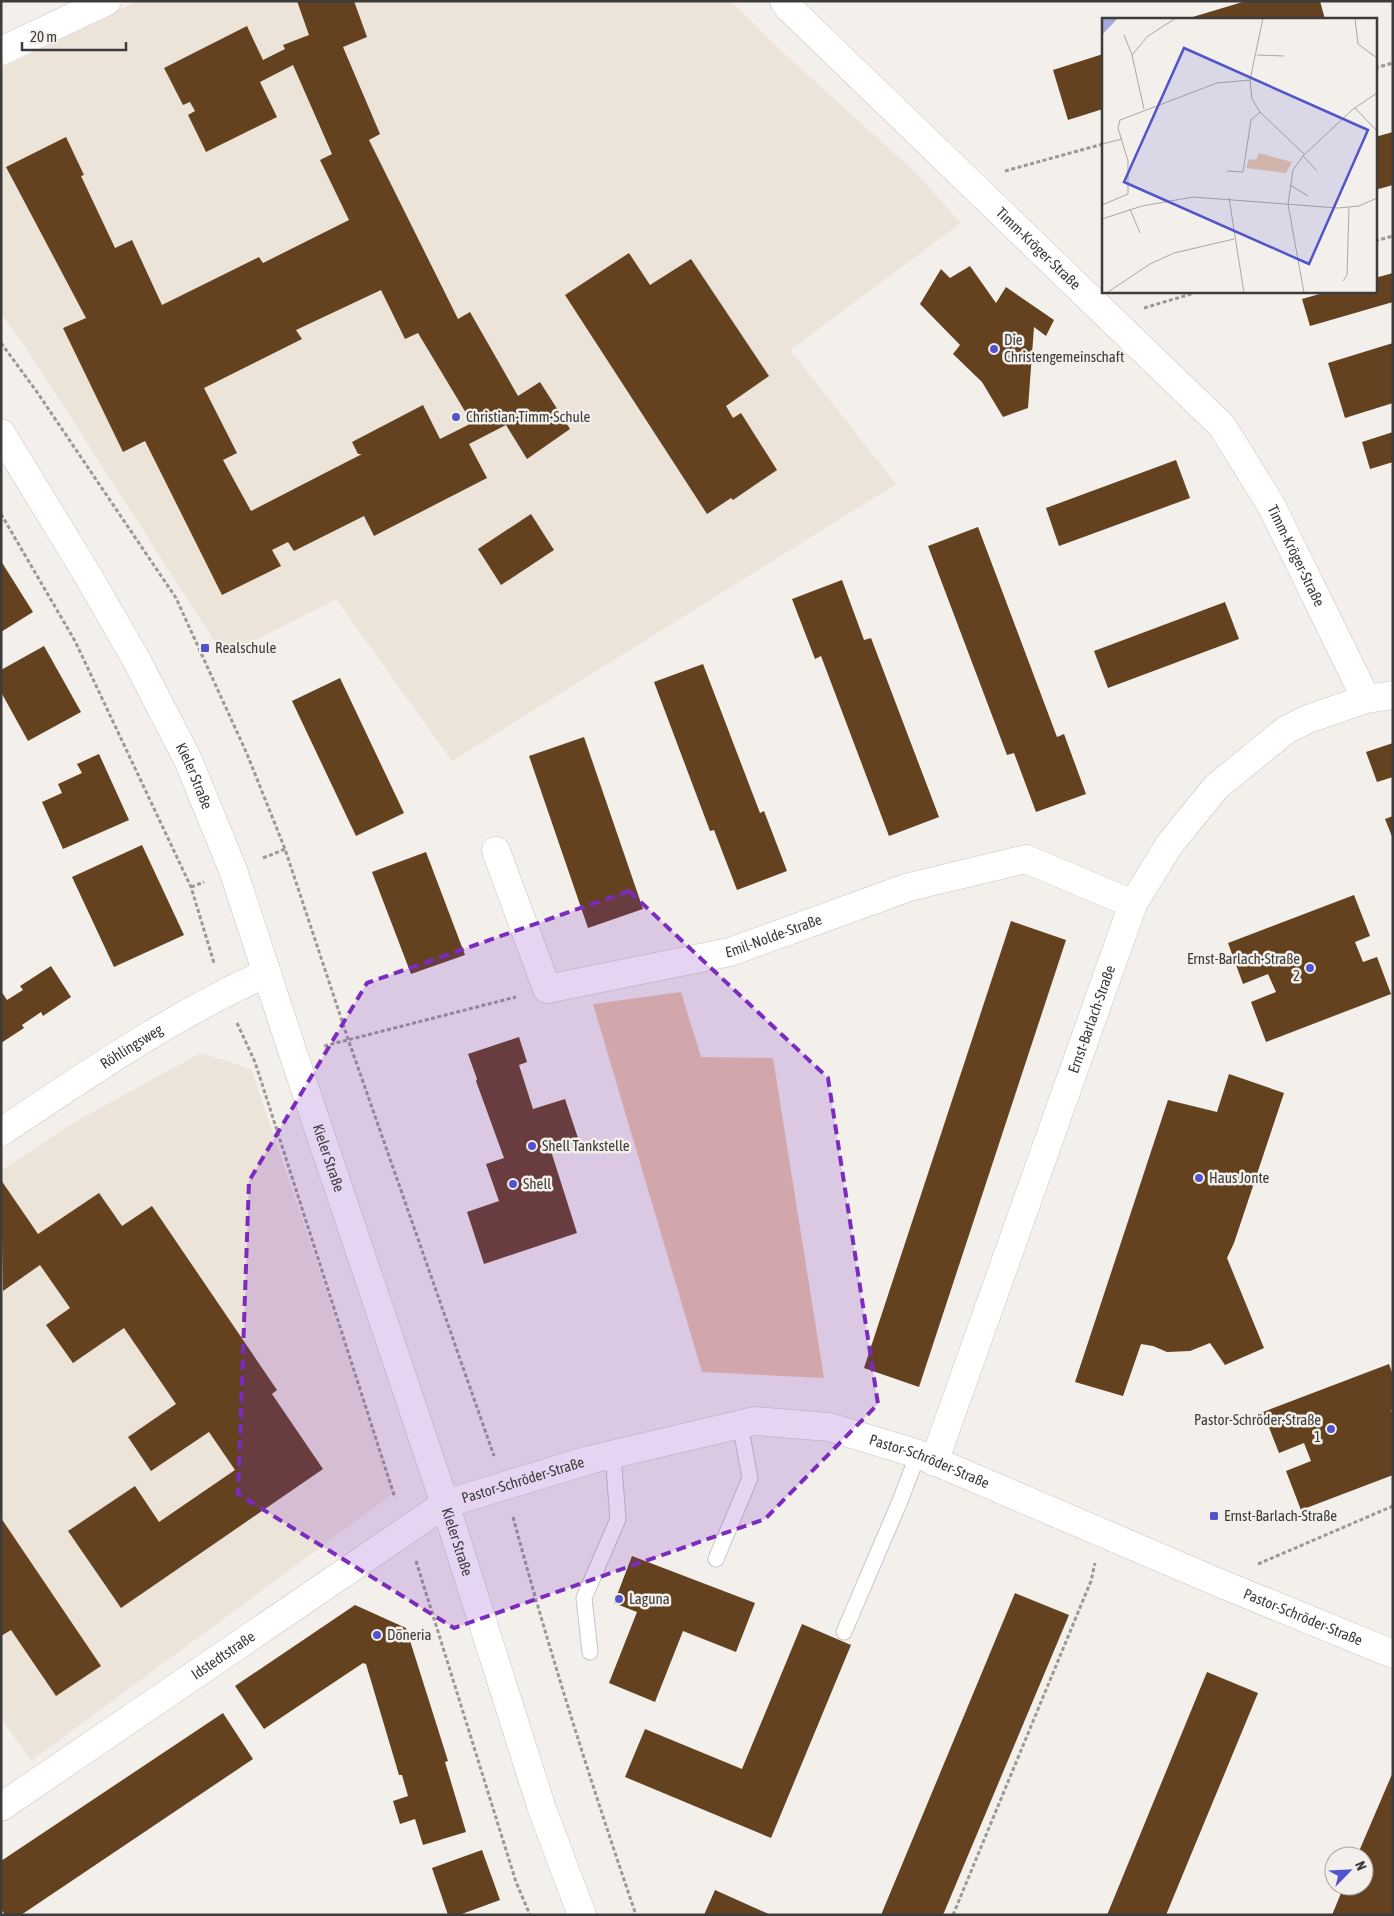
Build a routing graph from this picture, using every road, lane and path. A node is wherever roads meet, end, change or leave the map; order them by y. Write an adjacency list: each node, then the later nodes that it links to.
1 (107, 1): 3 (street)
2 (784, 1): 7 (street, Timm-Kröger-Straße)
3 (1, 51)
4 (1393, 63): 5 (path)
5 (1376, 68)
6 (1102, 144): 7 (path)
7 (969, 181): 11 (street, Timm-Kröger-Straße)
8 (1393, 236): 9 (path)
9 (1376, 241)
10 (1198, 292): 11 (path)
11 (1110, 318): 16 (street, Timm-Kröger-Straße)
12 (1, 343): 22 (path)
13 (1, 433): 19 (street, Kieler Straße)
14 (1, 514): 21 (path)
15 (1393, 696): 16 (street, Ernst-Barlach-Straße)
16 (1366, 699): 18 (street, Ernst-Barlach-Straße)
17 (496, 851): 20 (street)
18 (1133, 904): 20 (street, Emil-Nolde-Straße); 28 (street, Ernst-Barlach-Straße)
19 (268, 973): 21 (street, Röhlingsweg); 23 (street, Kieler Straße)
20 (547, 989): 22 (path)
21 (224, 992): 24 (path); 25 (street, Röhlingsweg)
22 (348, 1040): 23 (path); 29 (path)
23 (293, 1053): 24 (path); 30 (street, Kieler Straße)
24 (255, 1062): 32 (path)
25 (1, 1132)
26 (740, 1424): 27 (street, Pastor-Schröder-Straße); 28 (street, Pastor-Schröder-Straße); 34 (lane)
27 (613, 1454): 29 (street, Pastor-Schröder-Straße); 37 (lane)
28 (926, 1458): 33 (street, Pastor-Schröder-Straße); 36 (lane)
29 (505, 1486): 30 (street, Pastor-Schröder-Straße); 42 (path)
30 (445, 1504): 32 (street, Idstedtstraße); 41 (street, Kieler Straße)
31 (1393, 1506): 35 (path)
32 (406, 1530): 39 (street, Idstedtstraße); 40 (path)
33 (1103, 1533): 35 (street, Pastor-Schröder-Straße); 43 (path)
34 (716, 1558)
35 (1217, 1582): 38 (street, Pastor-Schröder-Straße)
36 (844, 1632)
37 (590, 1652)
38 (1393, 1654)
39 (1, 1807)
40 (530, 1915)
41 (582, 1915)
42 (636, 1915)
43 (953, 1915)

